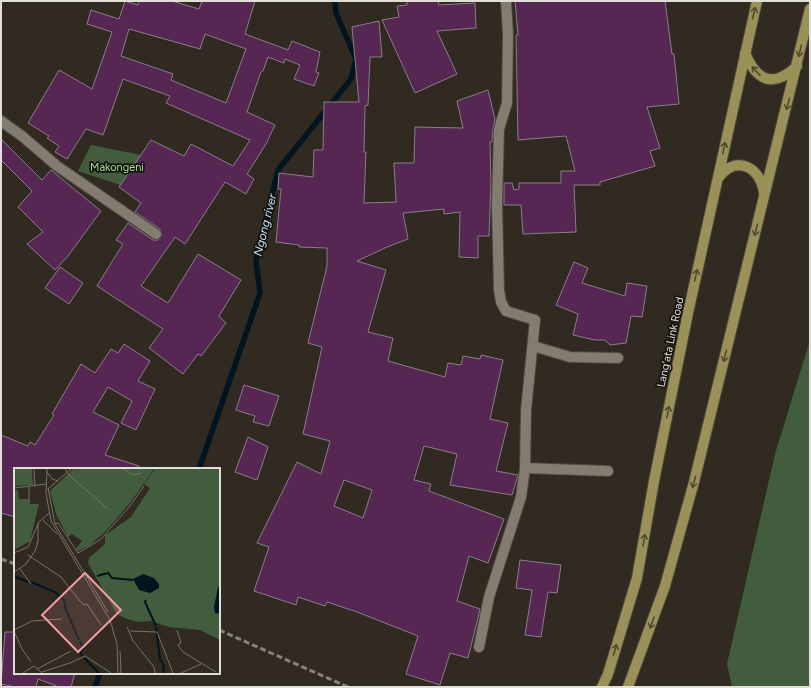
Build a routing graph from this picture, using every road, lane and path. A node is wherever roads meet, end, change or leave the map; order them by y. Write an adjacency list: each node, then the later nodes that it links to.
1 (506, 1): 10 (street)
2 (757, 1): 4 (main road, Lang'ata Link Road, one-way to 2)
3 (810, 9): 5 (main road, one-way to 5)
4 (745, 53): 5 (main road, one-way to 4); 7 (main road, Lang'ata Link Road, one-way to 4)
5 (797, 66): 8 (main road, one-way to 8)
6 (1, 121): 9 (street)
7 (718, 178): 8 (main road); 15 (main road, Lang'ata Link Road, one-way to 7)
8 (765, 197): 16 (main road, one-way to 16)
9 (156, 234)
10 (533, 346): 11 (street); 12 (street)
11 (618, 358)
12 (525, 468): 13 (street); 14 (street)
13 (608, 471)
14 (479, 647)
15 (602, 687)
16 (628, 687)

